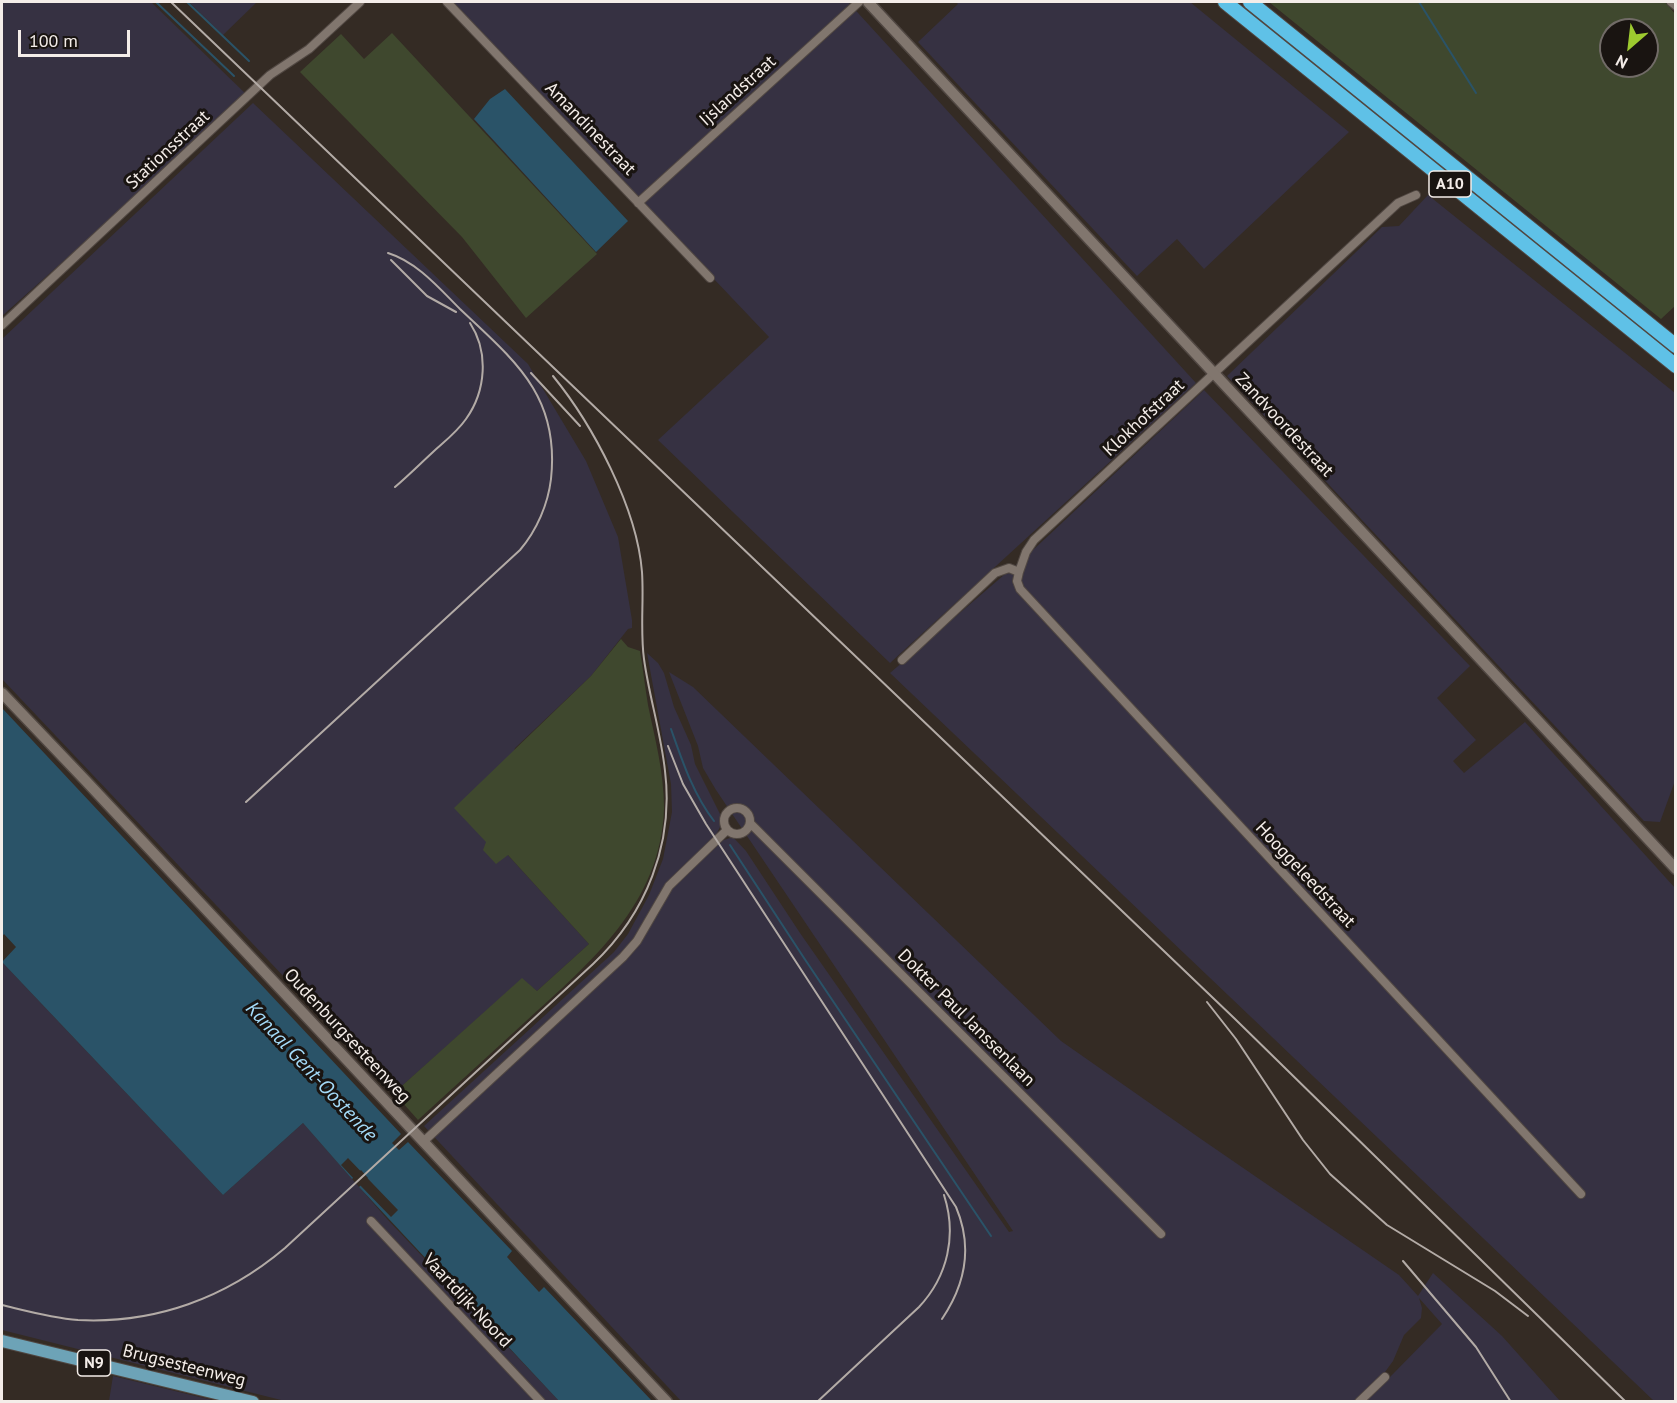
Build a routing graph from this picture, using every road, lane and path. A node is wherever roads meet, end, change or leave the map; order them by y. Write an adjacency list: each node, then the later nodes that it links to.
1 (360, 2): 12 (street, Stationsstraat)
2 (447, 2): 10 (street, Amandinestraat)
3 (859, 2): 10 (street, Ijslandstraat)
4 (868, 2): 15 (main road, Zandvoordestraat)
5 (1225, 2): 14 (highway, A10)
6 (1250, 2): 13 (highway, A10)
7 (1671, 2): 8 (street)
8 (1676, 6)
9 (1416, 195): 15 (street, Klokhofstraat)
10 (639, 202): 11 (street, Amandinestraat)
11 (710, 278)
12 (2, 325)
13 (1676, 346)
14 (1676, 366)
15 (1213, 374): 16 (street, Klokhofstraat); 21 (main road, Zandvoordestraat)
16 (1019, 572): 17 (street); 23 (street, Hooggeleedstraat)
17 (902, 660)
18 (2, 693): 22 (main road, Oudenburgsesteenweg)
19 (751, 824): 20 (street, Dokter Paul Janssenlaan); 20 (street, Dokter Paul Janssenlaan); 25 (street, Dokter Paul Janssenlaan)
20 (727, 830): 22 (street, Dokter Paul Janssenlaan)
21 (1676, 869)
22 (423, 1142): 30 (main road, Oudenburgsesteenweg)
23 (1581, 1194)
24 (371, 1221): 29 (street, Vaartdijk-Noord)
25 (1161, 1234)
26 (2, 1341): 28 (main road, Brugsesteenweg / N9)
27 (1385, 1377): 31 (street)
28 (253, 1401)
29 (541, 1401)
30 (667, 1401)
31 (1359, 1401)

